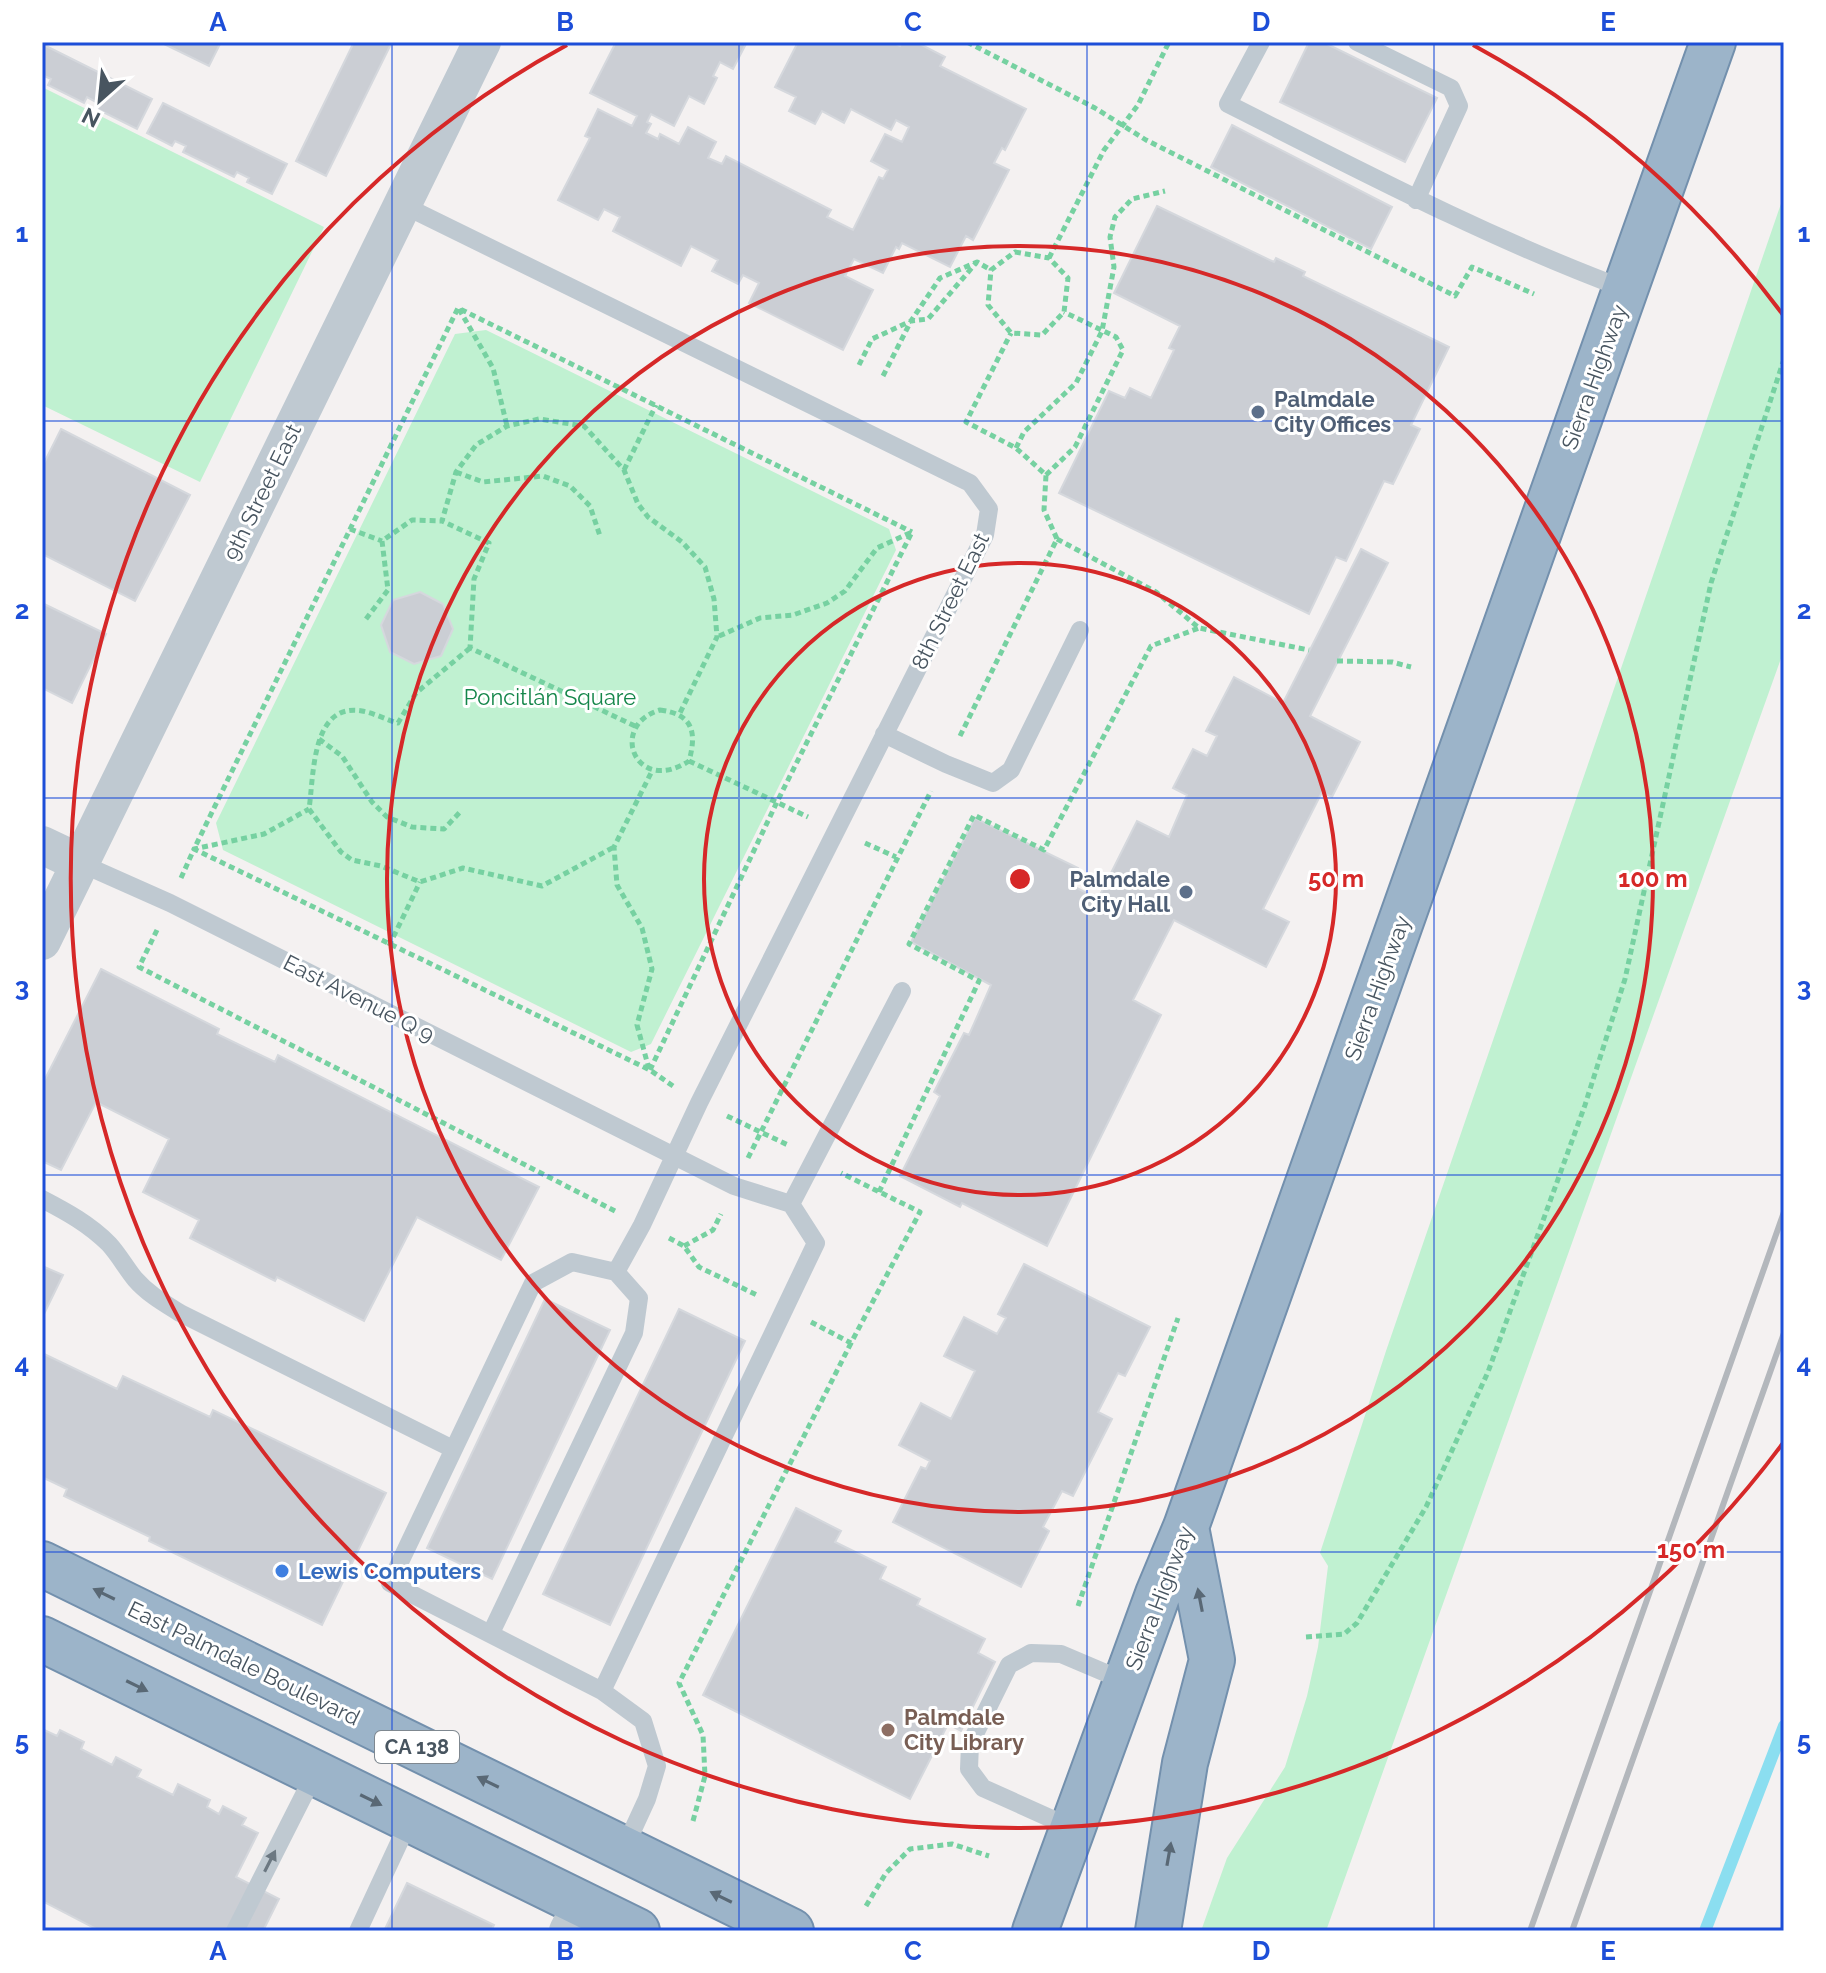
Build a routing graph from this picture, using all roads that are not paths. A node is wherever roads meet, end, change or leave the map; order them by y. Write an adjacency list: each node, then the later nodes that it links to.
1 (482, 42): 6 (street, 9th Street East)
2 (1261, 42): 5 (lane)
3 (1357, 42): 5 (lane)
4 (1702, 46): 7 (highway, Sierra Highway)
5 (1416, 200): 7 (lane)
6 (403, 205): 9 (lane, 8th Street East); 11 (street, 9th Street East)
7 (1625, 289): 19 (highway, Sierra Highway)
8 (1080, 630): 9 (lane)
9 (884, 734): 14 (lane, 8th Street East)
10 (42, 845): 11 (street, East Avenue Q 9)
11 (80, 863): 12 (street, 9th Street East); 14 (lane, East Avenue Q 9)
12 (42, 941)
13 (902, 991): 16 (lane)
14 (673, 1156): 16 (lane, East Avenue Q 9); 17 (lane, 8th Street East)
15 (42, 1199): 18 (lane)
16 (791, 1204): 24 (lane)
17 (616, 1272): 18 (lane); 21 (lane)
18 (453, 1449): 21 (lane)
19 (1186, 1527): 23 (highway, Sierra Highway); 35 (highway, one-way to 19)
20 (42, 1564): 28 (highway, East Palmdale Boulevard / CA 138, one-way to 20)
21 (491, 1633): 24 (lane)
22 (42, 1639): 25 (highway, one-way to 25)
23 (1127, 1682): 27 (highway, Sierra Highway); 27 (lane)
24 (602, 1691): 28 (lane)
25 (315, 1773): 26 (highway, one-way to 26); 30 (lane, one-way to 25)
26 (410, 1819): 29 (highway); 31 (lane)
27 (1073, 1828): 34 (highway, Sierra Highway)
28 (624, 1849): 33 (highway, East Palmdale Boulevard / CA 138, one-way to 28)
29 (575, 1917): 32 (highway)
30 (235, 1931)
31 (358, 1931)
32 (637, 1931)
33 (791, 1931)
34 (1035, 1931)
35 (1158, 1931)

